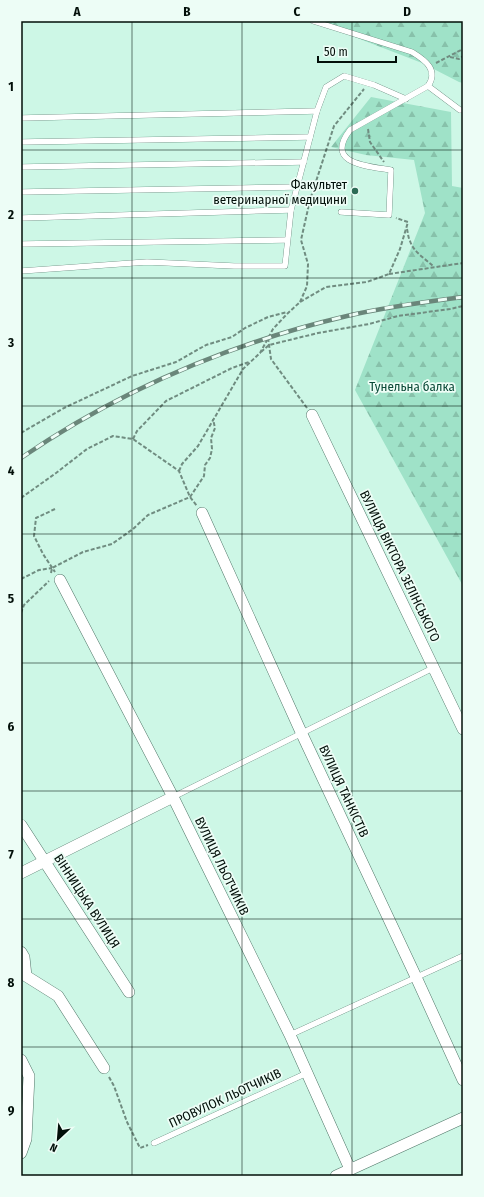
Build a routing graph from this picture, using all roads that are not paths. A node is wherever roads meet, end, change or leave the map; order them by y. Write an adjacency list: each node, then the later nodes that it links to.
1 (313, 21): 3 (lane)
2 (335, 21): 3 (lane)
3 (336, 28): 4 (lane)
4 (428, 86): 5 (lane); 6 (lane)
5 (406, 99): 7 (lane); 16 (lane)
6 (463, 110)
7 (317, 111): 8 (lane); 9 (lane)
8 (21, 118)
9 (310, 137): 10 (lane); 11 (lane)
10 (21, 142)
11 (304, 162): 12 (lane); 13 (lane)
12 (21, 167)
13 (297, 187): 14 (lane); 15 (lane)
14 (21, 192)
15 (291, 210): 17 (lane); 18 (lane)
16 (341, 212)
17 (21, 218)
18 (287, 240): 19 (lane); 20 (lane)
19 (21, 244)
20 (21, 271)
21 (312, 415): 24 (street, ВУЛИЦЯ ВІКТОРА ЗЕЛІНСЬКОГО)
22 (202, 513): 26 (street, ВУЛИЦЯ ТАНКІСТІВ)
23 (60, 580): 27 (street, ВУЛИЦЯ ЛЬОТЧИКІВ)
24 (433, 668): 25 (street, ВУЛИЦЯ ВІКТОРА ЗЕЛІНСЬКОГО); 26 (lane)
25 (463, 729)
26 (301, 732): 27 (lane); 33 (street, ВУЛИЦЯ ТАНКІСТІВ)
27 (173, 797): 29 (street); 36 (street, ВУЛИЦЯ ЛЬОТЧИКІВ)
28 (21, 825): 29 (street, ВІННИЦЬКА ВУЛИЦЯ)
29 (44, 861): 30 (street); 35 (street, ВІННИЦЬКА ВУЛИЦЯ)
30 (21, 873)
31 (21, 952): 34 (street)
32 (463, 956): 33 (lane)
33 (416, 977): 36 (lane); 40 (street, ВУЛИЦЯ ТАНКІСТІВ)
34 (24, 978): 38 (street)
35 (129, 992)
36 (290, 1035): 39 (street, ВУЛИЦЯ ЛЬОТЧИКІВ)
37 (21, 1060): 43 (street)
38 (104, 1068)
39 (307, 1073): 42 (lane, ПРОВУЛОК ЛЬОТЧИКІВ); 44 (street, ВУЛИЦЯ ЛЬОТЧИКІВ)
40 (463, 1080)
41 (463, 1118): 44 (street)
42 (154, 1143)
43 (21, 1153)
44 (350, 1169): 45 (street)
45 (336, 1176)

